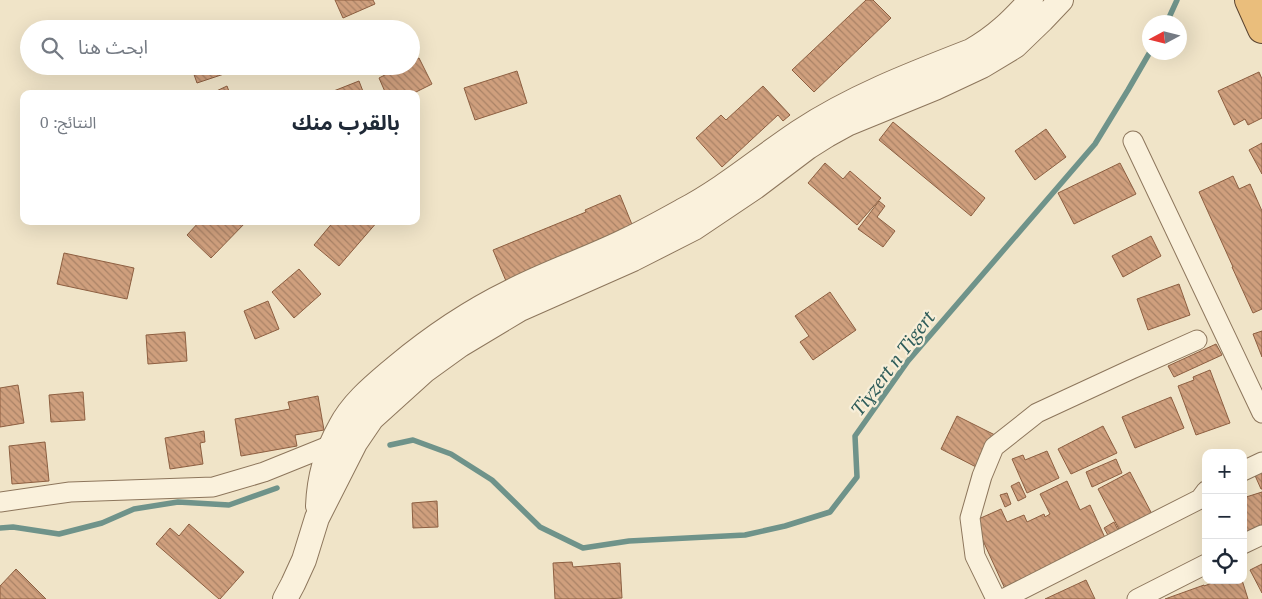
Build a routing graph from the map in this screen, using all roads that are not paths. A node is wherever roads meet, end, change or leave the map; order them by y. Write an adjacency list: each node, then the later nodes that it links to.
1 (1031, 0): 8 (street)
2 (1061, 0): 13 (street)
3 (1249, 0): 4 (highway)
4 (1262, 30)
5 (1133, 141): 7 (street)
6 (1197, 340): 18 (street)
7 (1262, 413)
8 (331, 445): 12 (street); 13 (street)
9 (1262, 462): 10 (street)
10 (1247, 469)
11 (1204, 494): 19 (street)
12 (0, 502)
13 (317, 518): 17 (street)
14 (1262, 535): 15 (street)
15 (1247, 542)
16 (1202, 566): 20 (street)
17 (285, 599)
18 (996, 599)
19 (1004, 599)
20 (1137, 599)

